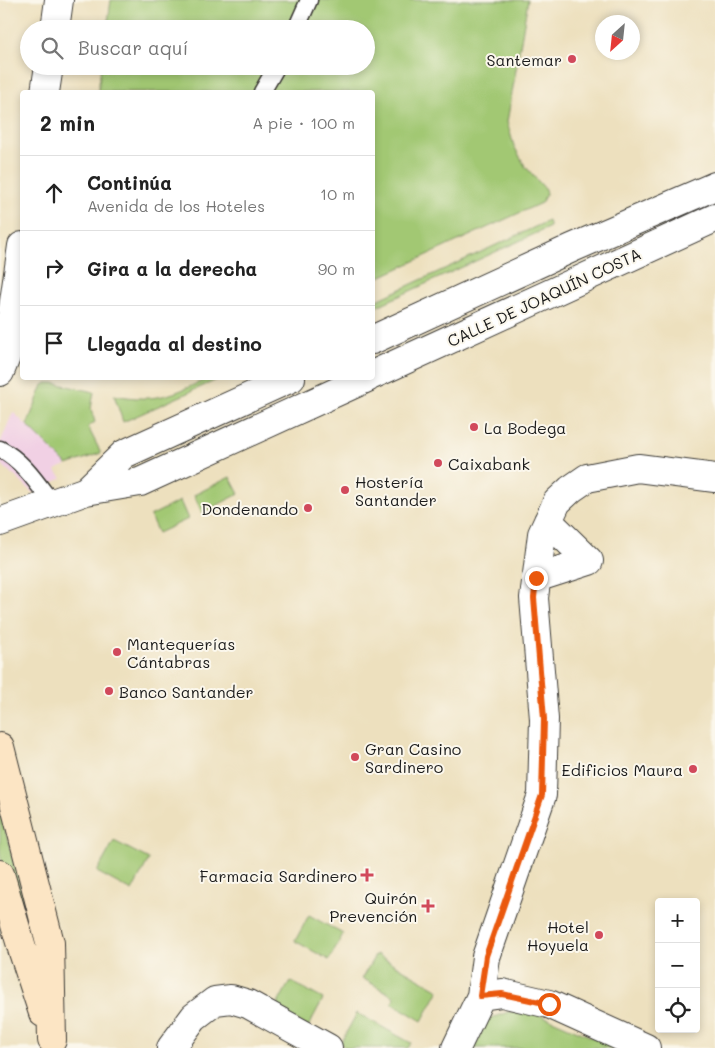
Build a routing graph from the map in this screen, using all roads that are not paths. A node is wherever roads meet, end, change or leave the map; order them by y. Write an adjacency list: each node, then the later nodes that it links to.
1 (59, 0): 3 (street)
2 (308, 0): 4 (lane)
3 (56, 20)
4 (300, 20)
5 (48, 75): 7 (street)
6 (272, 75): 8 (lane)
7 (46, 90)
8 (263, 90)
9 (715, 186): 12 (street, CALLE DE JOAQUÍN COSTA)
10 (715, 218): 14 (street, CALLE DE JOAQUÍN COSTA)
11 (20, 260): 13 (street)
12 (375, 339)
13 (0, 372)
14 (375, 374)
15 (287, 380): 19 (street)
16 (363, 380): 19 (street)
17 (0, 449): 20 (lane)
18 (715, 478): 21 (street)
19 (86, 491): 20 (street)
20 (52, 504): 22 (street)
21 (548, 521): 23 (street); 23 (street)
22 (0, 522)
23 (536, 578): 26 (street)
24 (0, 747): 27 (main road)
25 (0, 874): 27 (main road)
26 (480, 996): 30 (street); 31 (street)
27 (53, 1044)
28 (171, 1048): 29 (street)
29 (328, 1048)
30 (456, 1048)
31 (646, 1048)

